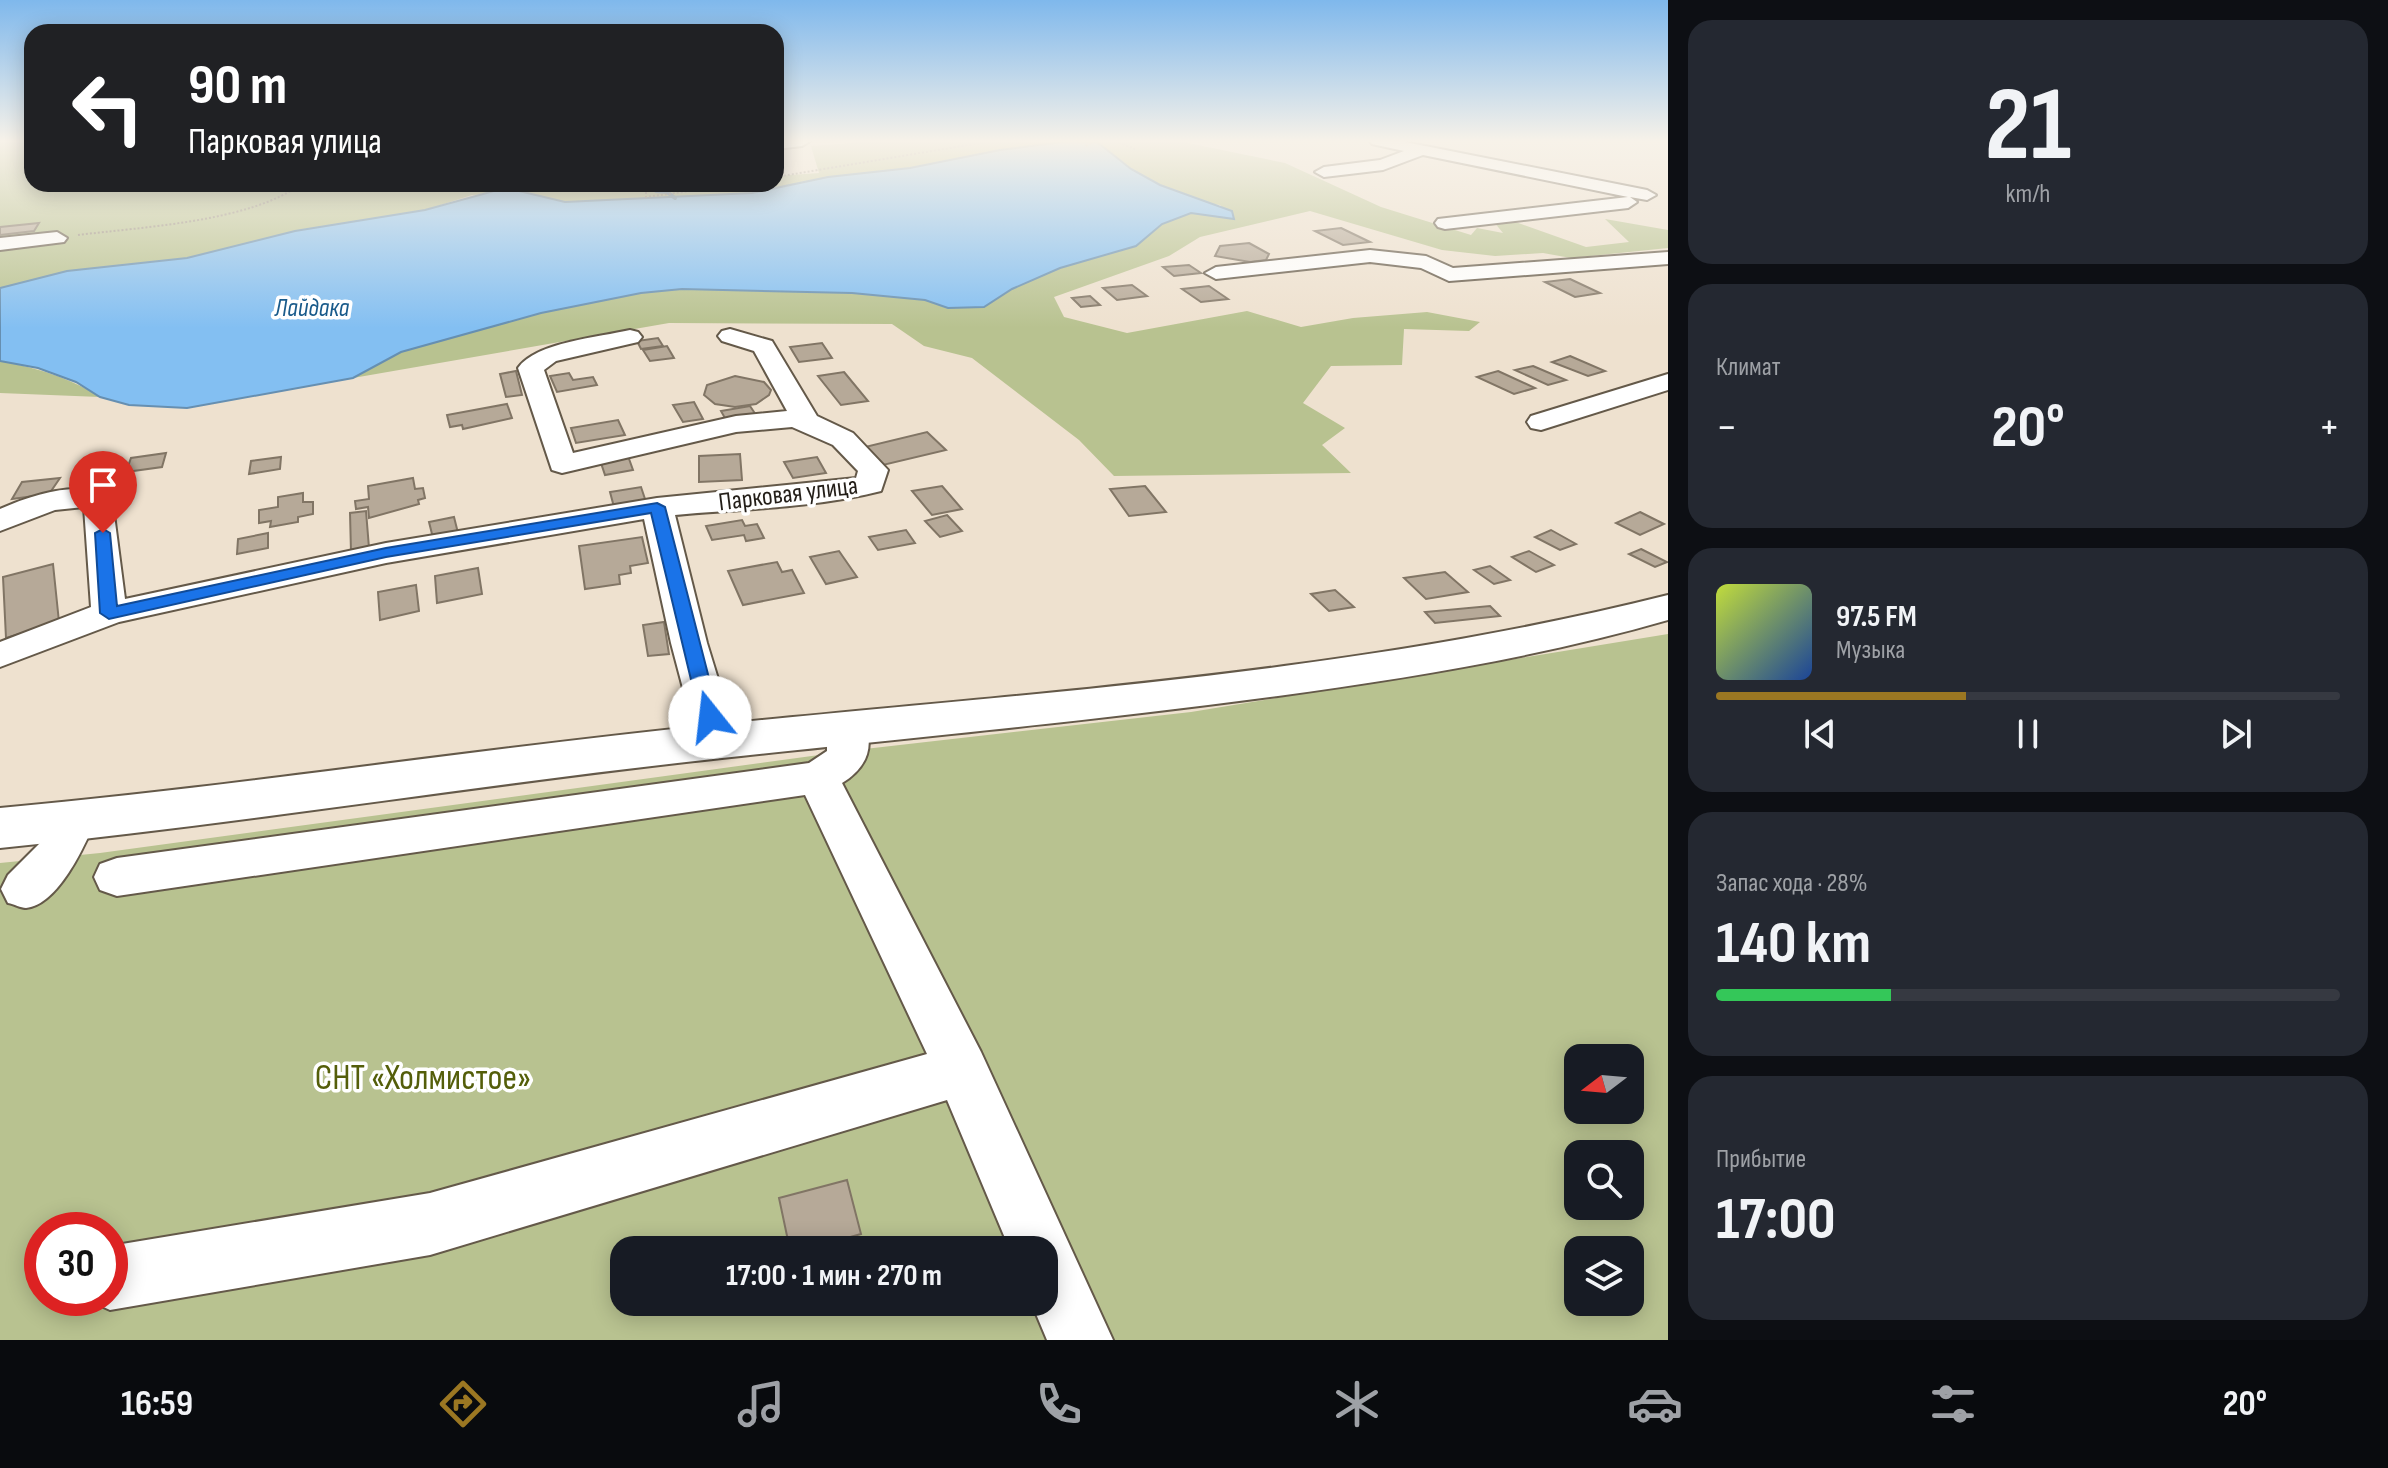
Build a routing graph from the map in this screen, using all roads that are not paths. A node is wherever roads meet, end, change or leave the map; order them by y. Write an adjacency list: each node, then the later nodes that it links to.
1 (1486, 204): 3 (street)
2 (1616, 204): 3 (street)
3 (1513, 215): 4 (street)
4 (1445, 223)
5 (57, 238): 6 (street)
6 (0, 244)
7 (1668, 250): 9 (street)
8 (1668, 258): 10 (street)
9 (1525, 260)
10 (1216, 273)
11 (730, 336): 14 (street)
12 (630, 337): 14 (street)
13 (1668, 382): 15 (street)
14 (806, 421): 16 (street, Парковая улица)
15 (1541, 422)
16 (657, 507): 19 (street, Парковая улица); 22 (street)
17 (0, 521): 19 (street)
18 (1668, 607): 21 (main road)
19 (109, 613): 20 (street, Парковая улица)
20 (0, 655)
21 (847, 728): 22 (main road); 23 (street)
22 (717, 741): 24 (main road)
23 (818, 777): 26 (street); 28 (street)
24 (73, 822): 25 (main road); 27 (street)
25 (0, 828)
26 (117, 877)
27 (25, 889)
28 (962, 1070): 29 (street); 30 (street)
29 (1035, 1236)
30 (128, 1275)
31 (1058, 1290): 32 (street)
32 (1080, 1340)

